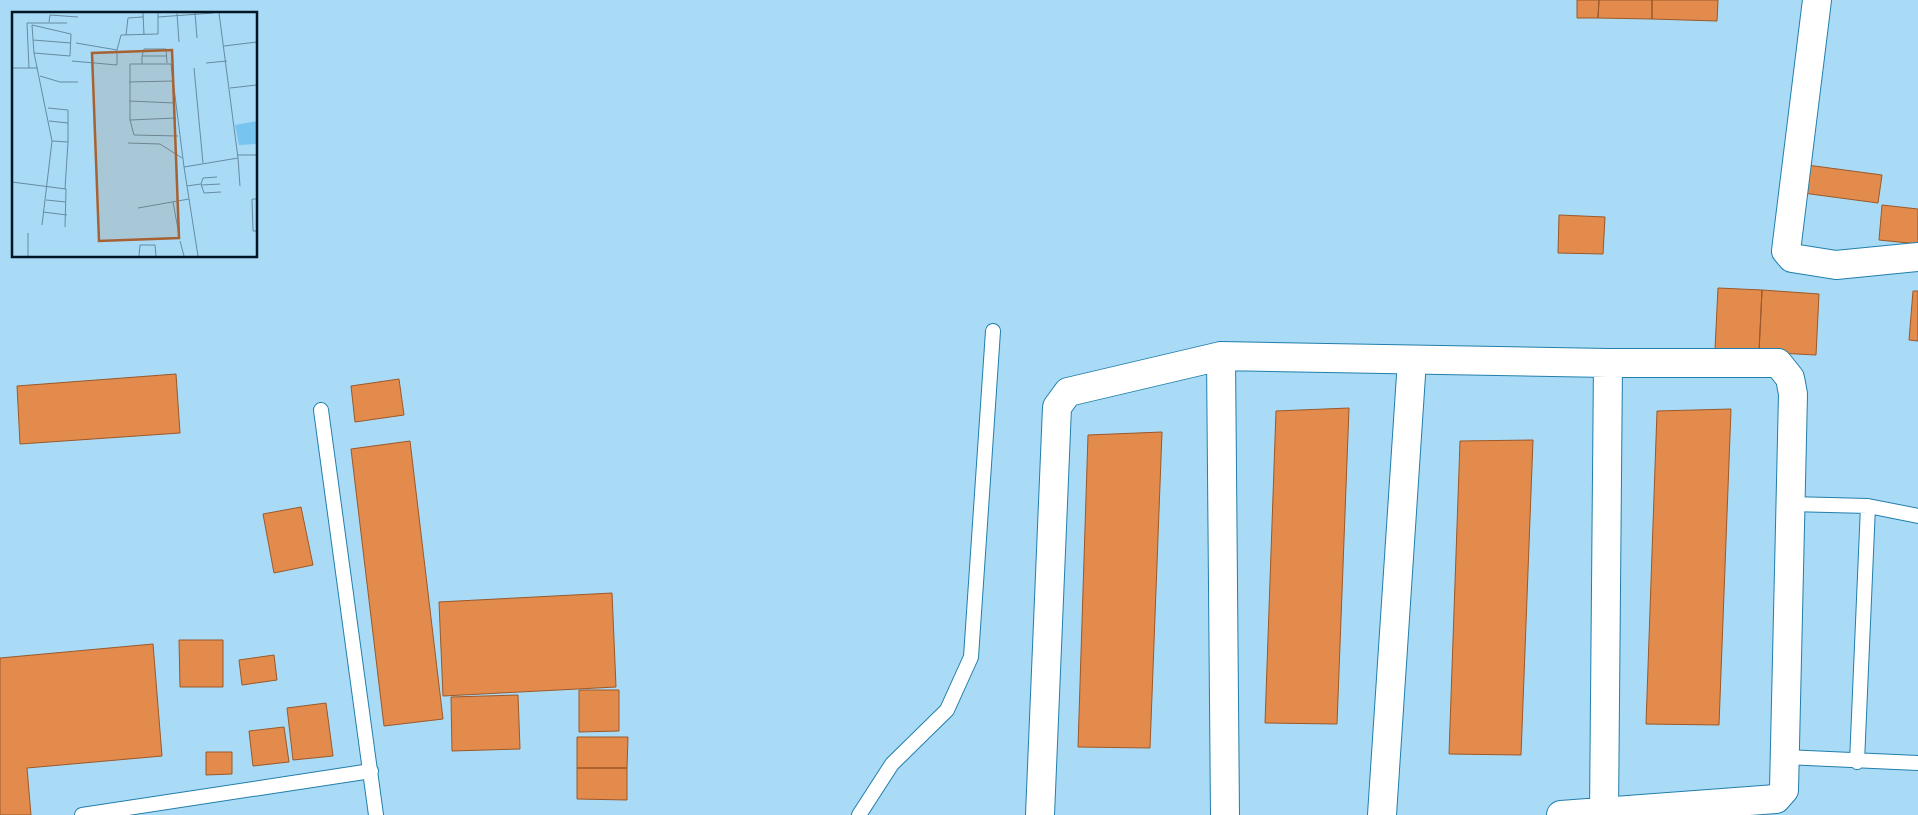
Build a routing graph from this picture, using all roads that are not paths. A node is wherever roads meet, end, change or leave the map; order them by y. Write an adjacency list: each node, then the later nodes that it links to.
1 (1810, 2): 2 (street)
2 (1918, 257)
3 (993, 331): 18 (lane)
4 (1221, 356): 5 (street); 19 (street); 20 (street)
5 (1412, 360): 6 (street); 21 (street)
6 (1608, 363): 8 (street); 15 (street)
7 (321, 410): 14 (lane)
8 (1790, 504): 9 (lane); 11 (street)
9 (1868, 506): 10 (lane); 12 (lane)
10 (1918, 516)
11 (1785, 757): 12 (lane); 15 (street)
12 (1857, 762): 13 (lane)
13 (1918, 764)
14 (371, 771): 16 (lane); 17 (lane)
15 (1604, 813): 22 (street)
16 (82, 815)
17 (376, 815)
18 (858, 815)
19 (1040, 815)
20 (1225, 815)
21 (1382, 815)
22 (1561, 815)

